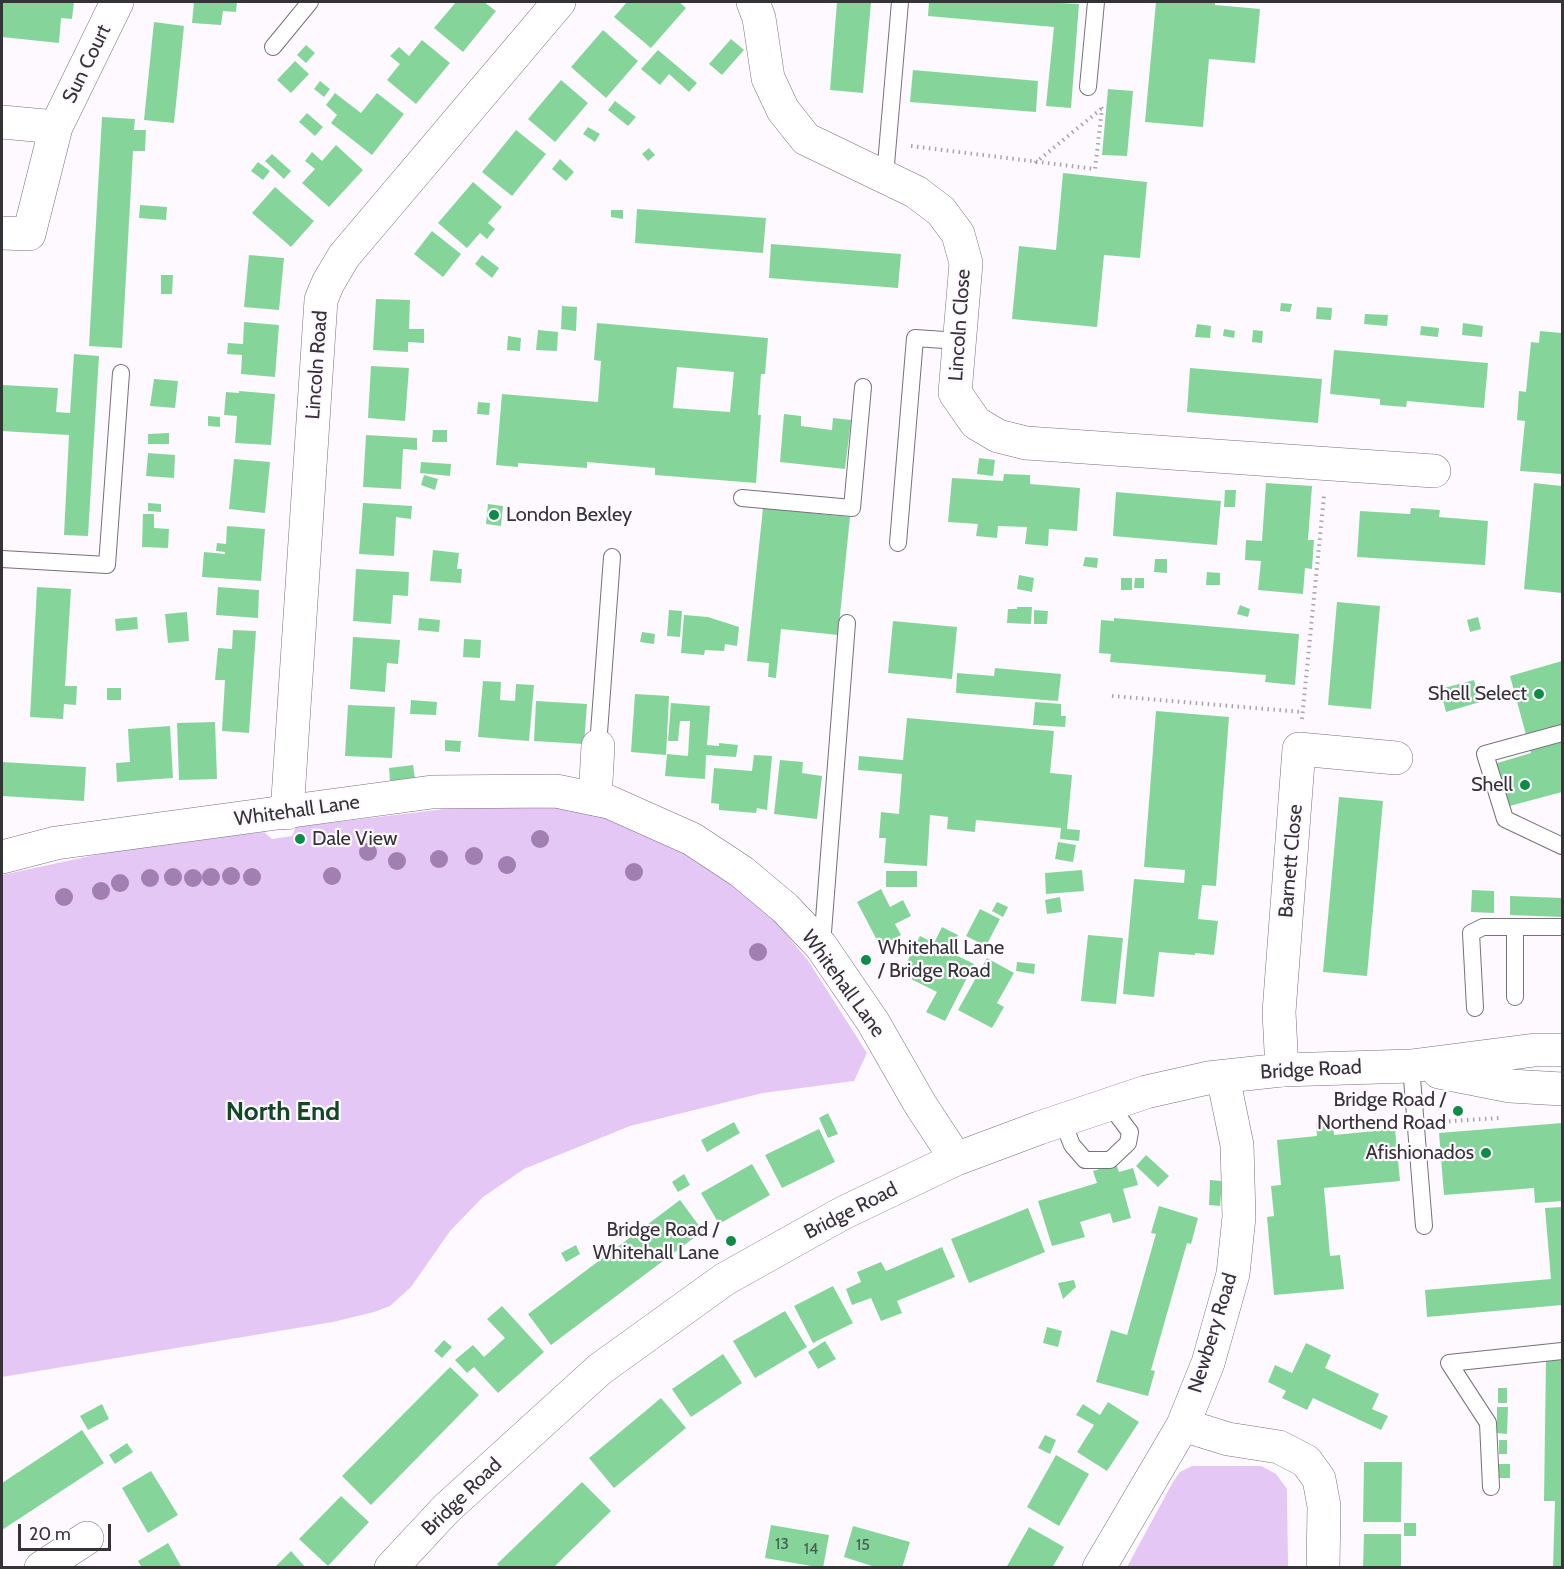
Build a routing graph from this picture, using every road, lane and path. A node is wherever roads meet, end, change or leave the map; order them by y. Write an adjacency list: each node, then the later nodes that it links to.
1 (117, 2): 11 (street, Sun Court)
2 (310, 2): 7 (lane)
3 (559, 2): 33 (street, Lincoln Road)
4 (753, 2): 14 (street, Lincoln Close)
5 (900, 2): 12 (lane)
6 (1096, 2): 8 (lane)
7 (273, 47)
8 (1088, 87): 9 (path)
9 (1102, 109): 13 (path); 13 (path)
10 (2, 122): 11 (street, Sun Court)
11 (56, 127): 15 (street, Sun Court)
12 (888, 143): 13 (path); 14 (lane)
13 (1035, 163)
14 (885, 176): 16 (street, Lincoln Close)
15 (2, 233)
16 (959, 341): 19 (street, Lincoln Close); 22 (lane)
17 (121, 373): 24 (lane)
18 (863, 387): 21 (lane)
19 (1327, 465): 20 (street, Lincoln Close); 27 (path)
20 (1434, 471)
21 (742, 498)
22 (898, 543)
23 (612, 557): 29 (lane)
24 (2, 559)
25 (847, 622): 38 (lane)
26 (1112, 696): 27 (path)
27 (1303, 712): 30 (path)
28 (1563, 733): 34 (lane)
29 (598, 746): 32 (street)
30 (1299, 749): 31 (street); 43 (street, Barnett Close)
31 (1396, 758)
32 (595, 799): 33 (street, Whitehall Lane); 38 (street, Whitehall Lane)
33 (287, 813): 35 (street, Whitehall Lane)
34 (1563, 846)
35 (2, 857)
36 (1515, 927): 37 (lane); 39 (lane); 40 (lane)
37 (1563, 927)
38 (821, 946): 50 (street, Whitehall Lane)
39 (1515, 997)
40 (1475, 1008)
41 (1563, 1050): 42 (street, Bridge Road)
42 (1411, 1066): 43 (street, Bridge Road); 45 (street, Bridge Road); 49 (lane)
43 (1282, 1070): 44 (street, Bridge Road)
44 (1223, 1077): 46 (street, Bridge Road); 53 (street, Newbery Road)
45 (1563, 1089)
46 (1109, 1104): 48 (street, Bridge Road); 48 (lane)
47 (1506, 1118): 49 (path)
48 (1062, 1120): 50 (street, Bridge Road)
49 (1415, 1123): 51 (lane)
50 (956, 1159): 57 (street, Bridge Road)
51 (1424, 1226)
52 (1563, 1351): 54 (lane)
53 (1183, 1425): 58 (street, Newbery Road); 59 (street)
54 (1491, 1487)
55 (87, 1538): 56 (street)
56 (47, 1566)
57 (391, 1568)
58 (1099, 1568)
59 (1323, 1568)

